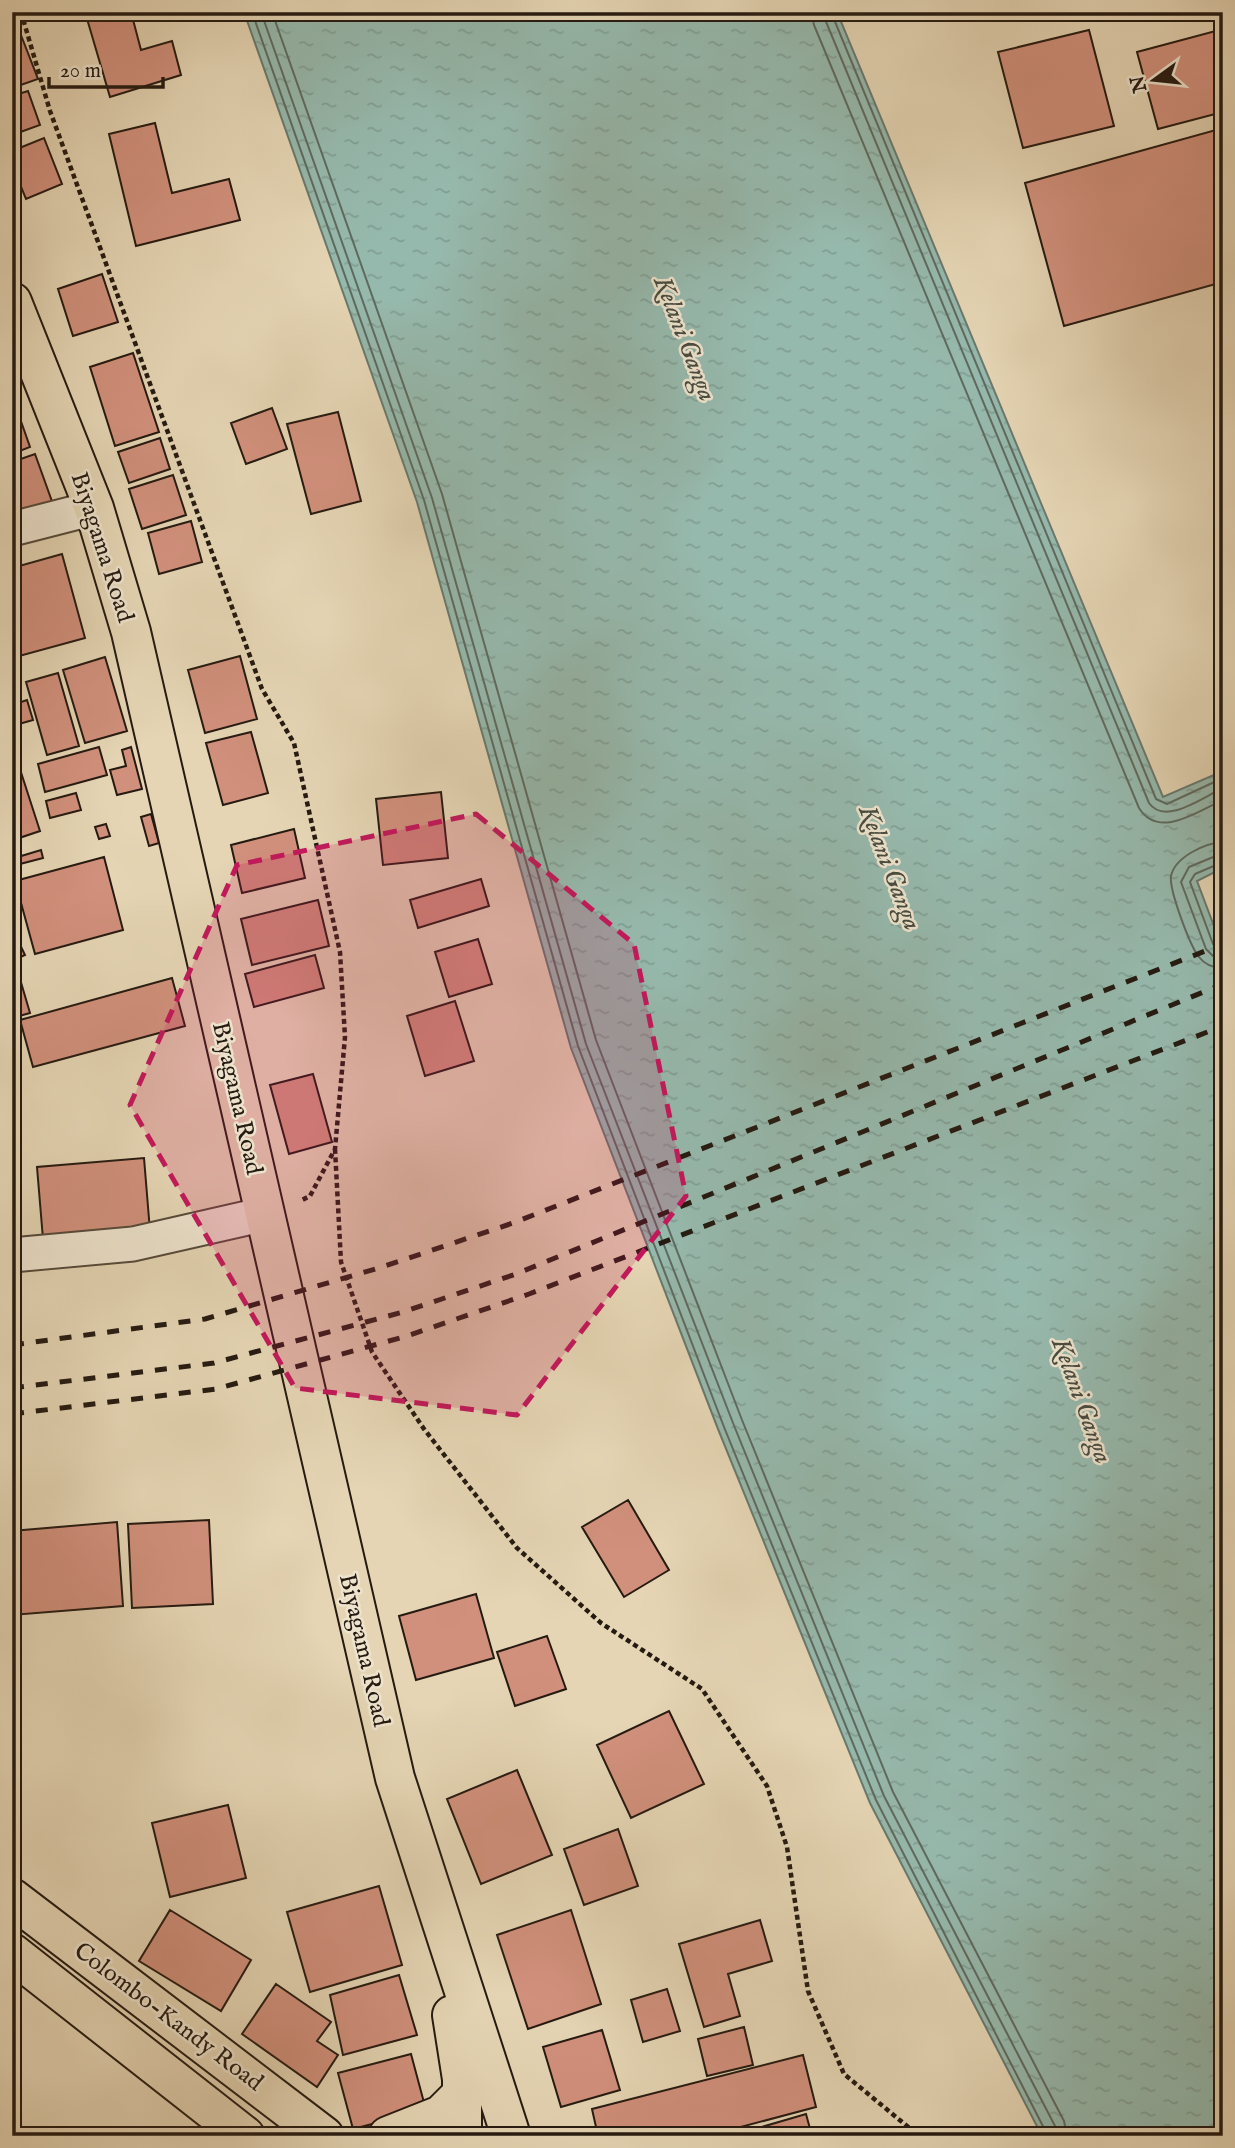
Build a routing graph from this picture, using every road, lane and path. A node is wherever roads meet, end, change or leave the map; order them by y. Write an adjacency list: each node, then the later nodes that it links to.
1 (21, 12): 5 (path)
2 (12, 302): 3 (main road, Biyagama Road)
3 (94, 508): 4 (street); 6 (main road, Biyagama Road)
4 (12, 529)
5 (335, 1149): 6 (path); 17 (path)
6 (265, 1214): 7 (street); 9 (main road, Biyagama Road)
7 (12, 1255)
8 (12, 1898): 13 (main road, Colombo-Kandy Road)
9 (434, 1902): 11 (main road, Biyagama Road); 16 (main road, Biyagama Road)
10 (12, 1953): 12 (main road, Colombo-Kandy Road)
11 (463, 2093): 14 (main road); 15 (main road, Biyagama Road)
12 (245, 2136)
13 (324, 2136)
14 (388, 2136)
15 (462, 2136)
16 (510, 2136)
17 (919, 2136)

